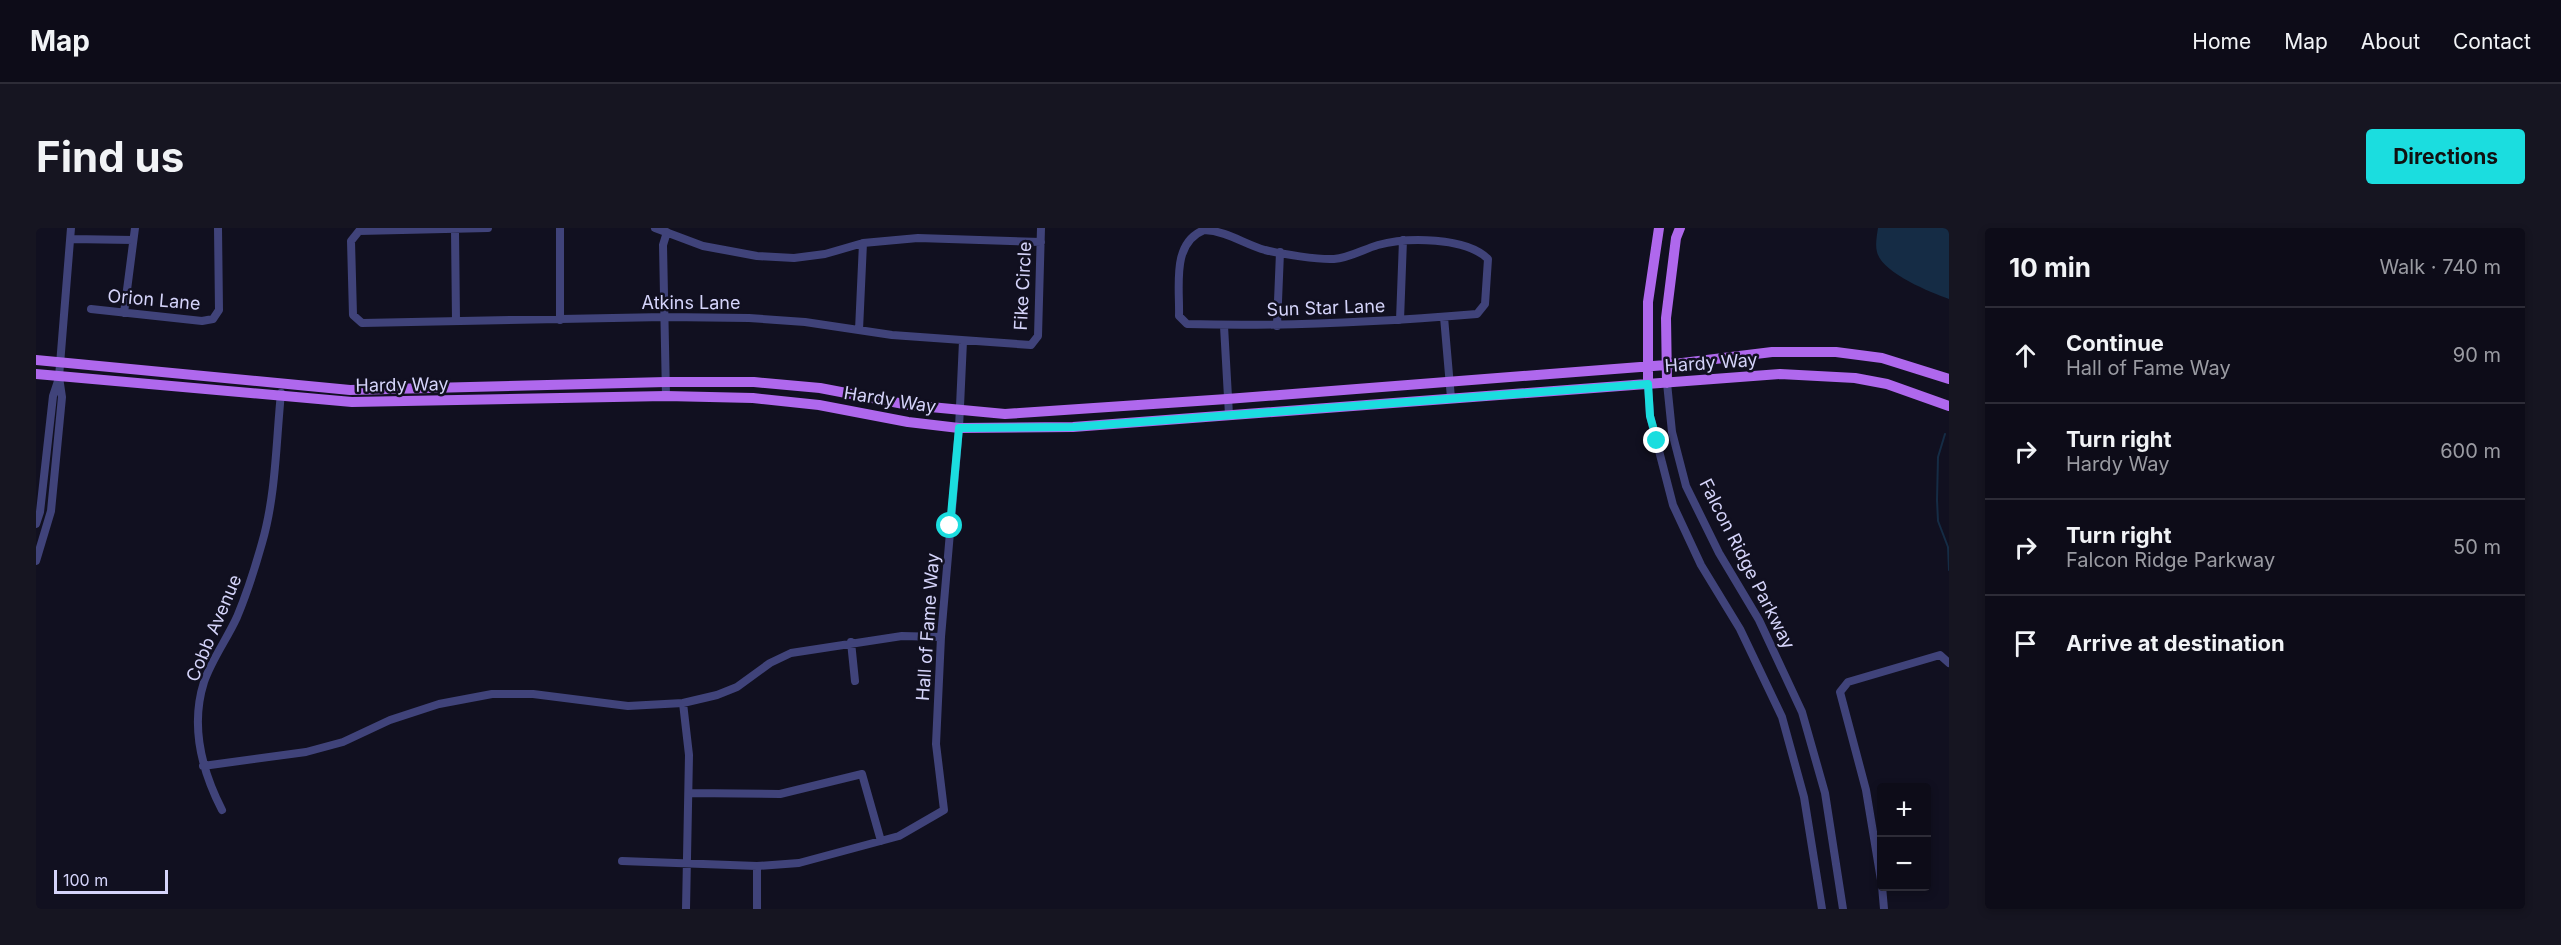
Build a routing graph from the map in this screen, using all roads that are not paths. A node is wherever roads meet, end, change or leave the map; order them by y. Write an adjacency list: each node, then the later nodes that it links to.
1 (71, 228): 12 (street)
2 (135, 228): 13 (street)
3 (218, 228): 19 (street, Orion Lane)
4 (488, 228): 10 (street)
5 (560, 228): 22 (street)
6 (655, 228): 11 (street)
7 (1041, 228): 15 (street, Fike Circle)
8 (1659, 228): 33 (main road, Falcon Ridge Parkway)
9 (1680, 228): 32 (main road, Falcon Ridge Parkway)
10 (456, 230): 24 (street); 24 (street, Atkins Lane)
11 (667, 232): 16 (street); 20 (street)
12 (71, 238): 13 (street); 31 (street)
13 (134, 240): 19 (street)
14 (1403, 240): 17 (street); 21 (street, Sun Star Lane); 23 (street)
15 (1041, 242): 16 (street); 29 (street, Fike Circle)
16 (863, 243): 27 (street)
17 (1280, 252): 25 (street, Sun Star Lane); 26 (street)
18 (91, 309): 19 (street, Orion Lane)
19 (124, 313)
20 (665, 317): 22 (street, Atkins Lane); 27 (street, Atkins Lane); 37 (street)
21 (1444, 317): 23 (street, Sun Star Lane); 38 (street)
22 (560, 320): 24 (street, Atkins Lane)
23 (1400, 320): 26 (street, Sun Star Lane)
24 (456, 321)
25 (1224, 326): 26 (street, Sun Star Lane); 45 (street)
26 (1277, 326)
27 (859, 330): 28 (street, Atkins Lane)
28 (963, 341): 29 (street, Atkins Lane); 47 (street, Hall of Fame Way)
29 (1031, 345)
30 (36, 360): 31 (main road, Hardy Way)
31 (61, 362): 35 (street); 39 (main road, Hardy Way)
32 (1666, 364): 33 (main road, Hardy Way); 36 (main road, Hardy Way); 40 (main road, Falcon Ridge Parkway)
33 (1648, 365): 38 (main road, Hardy Way); 41 (main road, Falcon Ridge Parkway)
34 (36, 374): 35 (main road, Hardy Way)
35 (59, 377): 43 (main road, Hardy Way); 50 (street); 51 (street)
36 (1949, 378)
37 (666, 382): 39 (main road, Hardy Way); 42 (street); 47 (main road, Hardy Way)
38 (1449, 382): 44 (street); 45 (main road, Hardy Way)
39 (282, 383): 43 (street, Cobb Avenue)
40 (1667, 383): 41 (main road, Hardy Way); 46 (main road, Hardy Way); 69 (street, Falcon Ridge Parkway)
41 (1648, 384): 44 (main road, Hardy Way); 68 (street, Falcon Ridge Parkway)
42 (666, 396): 43 (main road, Hardy Way); 49 (main road, Hardy Way)
43 (281, 398): 57 (street, Cobb Avenue)
44 (1451, 398): 48 (main road, Hardy Way)
45 (1227, 399): 47 (main road, Hardy Way); 48 (street)
46 (1949, 406)
47 (959, 410): 49 (street, Hall of Fame Way)
48 (1229, 415): 49 (main road, Hardy Way)
49 (959, 428): 52 (street, Hall of Fame Way)
50 (36, 524)
51 (36, 561)
52 (941, 637): 53 (street); 60 (street, Hall of Fame Way)
53 (851, 642): 55 (street); 56 (street)
54 (1949, 663): 61 (street)
55 (855, 681)
56 (683, 703): 57 (street); 58 (street)
57 (203, 766): 59 (street, Cobb Avenue)
58 (689, 793): 60 (street); 63 (street)
59 (222, 810)
60 (882, 842): 64 (street)
61 (1877, 856)
62 (622, 861): 63 (street)
63 (687, 864): 64 (street); 66 (street)
64 (757, 866): 67 (street)
65 (1882, 891): 70 (street)
66 (686, 909)
67 (758, 909)
68 (1822, 909)
69 (1843, 909)
70 (1884, 909)

